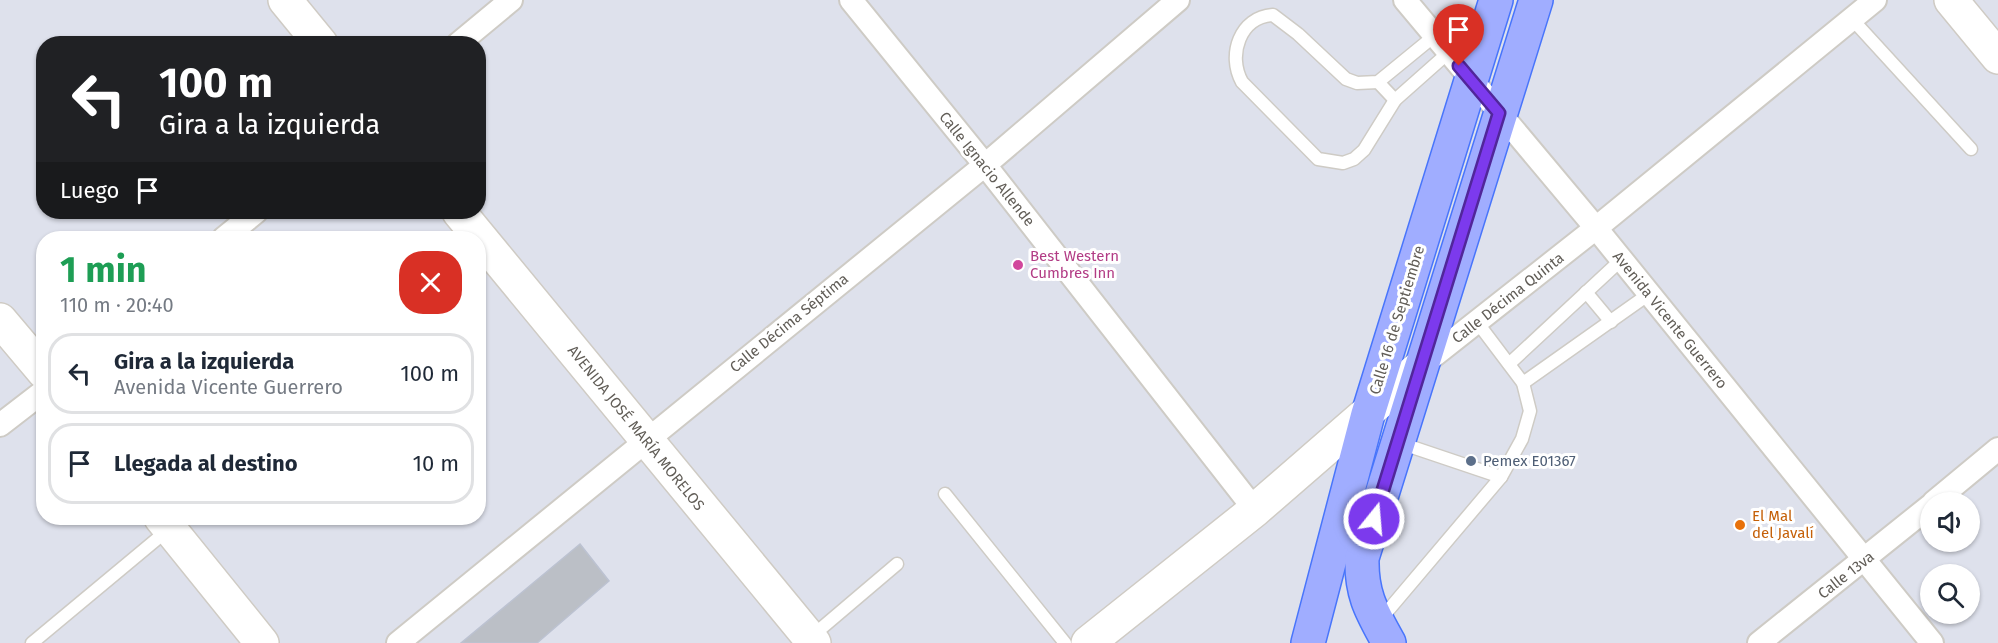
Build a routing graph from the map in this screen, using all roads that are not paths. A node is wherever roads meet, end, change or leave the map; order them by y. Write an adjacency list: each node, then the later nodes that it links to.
1 (285, 0): 11 (main road)
2 (511, 0): 12 (street)
3 (851, 0): 20 (street, Calle Ignacio Allende)
4 (1178, 0): 20 (street, Calle Décima Séptima)
5 (1405, 0): 13 (street, Avenida Vicente Guerrero)
6 (1496, 0): 15 (main road, Calle 16 de Septiembre)
7 (1536, 0): 18 (main road)
8 (1875, 0): 10 (street, Calle Décima Quinta)
9 (1950, 0): 14 (main road)
10 (1852, 19): 19 (lane); 23 (street, Calle Décima Quinta)
11 (314, 36)
12 (468, 36)
13 (1440, 45): 15 (street, Avenida Vicente Guerrero); 16 (lane); 17 (lane)
14 (1998, 57)
15 (1471, 80): 18 (street, Avenida Vicente Guerrero); 38 (main road, Calle 16 de Septiembre)
16 (1378, 82): 17 (lane); 17 (lane)
17 (1395, 100)
18 (1499, 113): 23 (street, Avenida Vicente Guerrero); 35 (main road)
19 (1971, 149)
20 (985, 165): 40 (street, Calle Décima Séptima); 46 (street, Calle Ignacio Allende)
21 (247, 219): 24 (street)
22 (465, 219): 25 (main road, AVENIDA JOSÉ MARÍA MORELOS)
23 (1596, 228): 27 (street, Avenida Vicente Guerrero); 31 (street, Calle Décima Quinta)
24 (233, 231)
25 (474, 231)
26 (486, 245): 40 (main road, AVENIDA JOSÉ MARÍA MORELOS)
27 (1621, 260): 28 (lane); 29 (street, Avenida Vicente Guerrero)
28 (1586, 292): 32 (lane); 34 (lane)
29 (1649, 294): 32 (lane); 50 (street, Avenida Vicente Guerrero)
30 (0, 320): 33 (main road)
31 (1476, 322): 34 (lane); 35 (street, Calle Décima Quinta)
32 (1611, 322): 36 (lane)
33 (36, 363)
34 (1509, 364): 36 (lane)
35 (1421, 366): 38 (main road, Calle Décima Quinta); 41 (main road)
36 (1523, 383): 43 (lane)
37 (36, 397): 39 (street)
38 (1368, 414): 46 (main road, Calle Décima Quinta); 59 (main road, Calle 16 de Septiembre)
39 (0, 425)
40 (645, 440): 53 (main road, AVENIDA JOSÉ MARÍA MORELOS); 56 (street, Calle Décima Séptima)
41 (1397, 442): 43 (lane); 52 (main road)
42 (1998, 450): 44 (street)
43 (1501, 477): 52 (lane)
44 (1947, 492)
45 (945, 494): 57 (lane)
46 (1255, 510): 58 (main road, Calle Décima Quinta)
47 (1920, 514): 50 (street, Calle 13va)
48 (163, 525): 54 (lane)
49 (167, 525): 55 (main road)
50 (1864, 561): 60 (street, Calle 13va); 61 (street, Avenida Vicente Guerrero)
51 (897, 564): 53 (lane)
52 (1383, 633)
53 (812, 641)
54 (32, 643)
55 (262, 643)
56 (398, 643)
57 (1065, 643)
58 (1088, 643)
59 (1308, 643)
60 (1759, 643)
61 (1932, 643)

